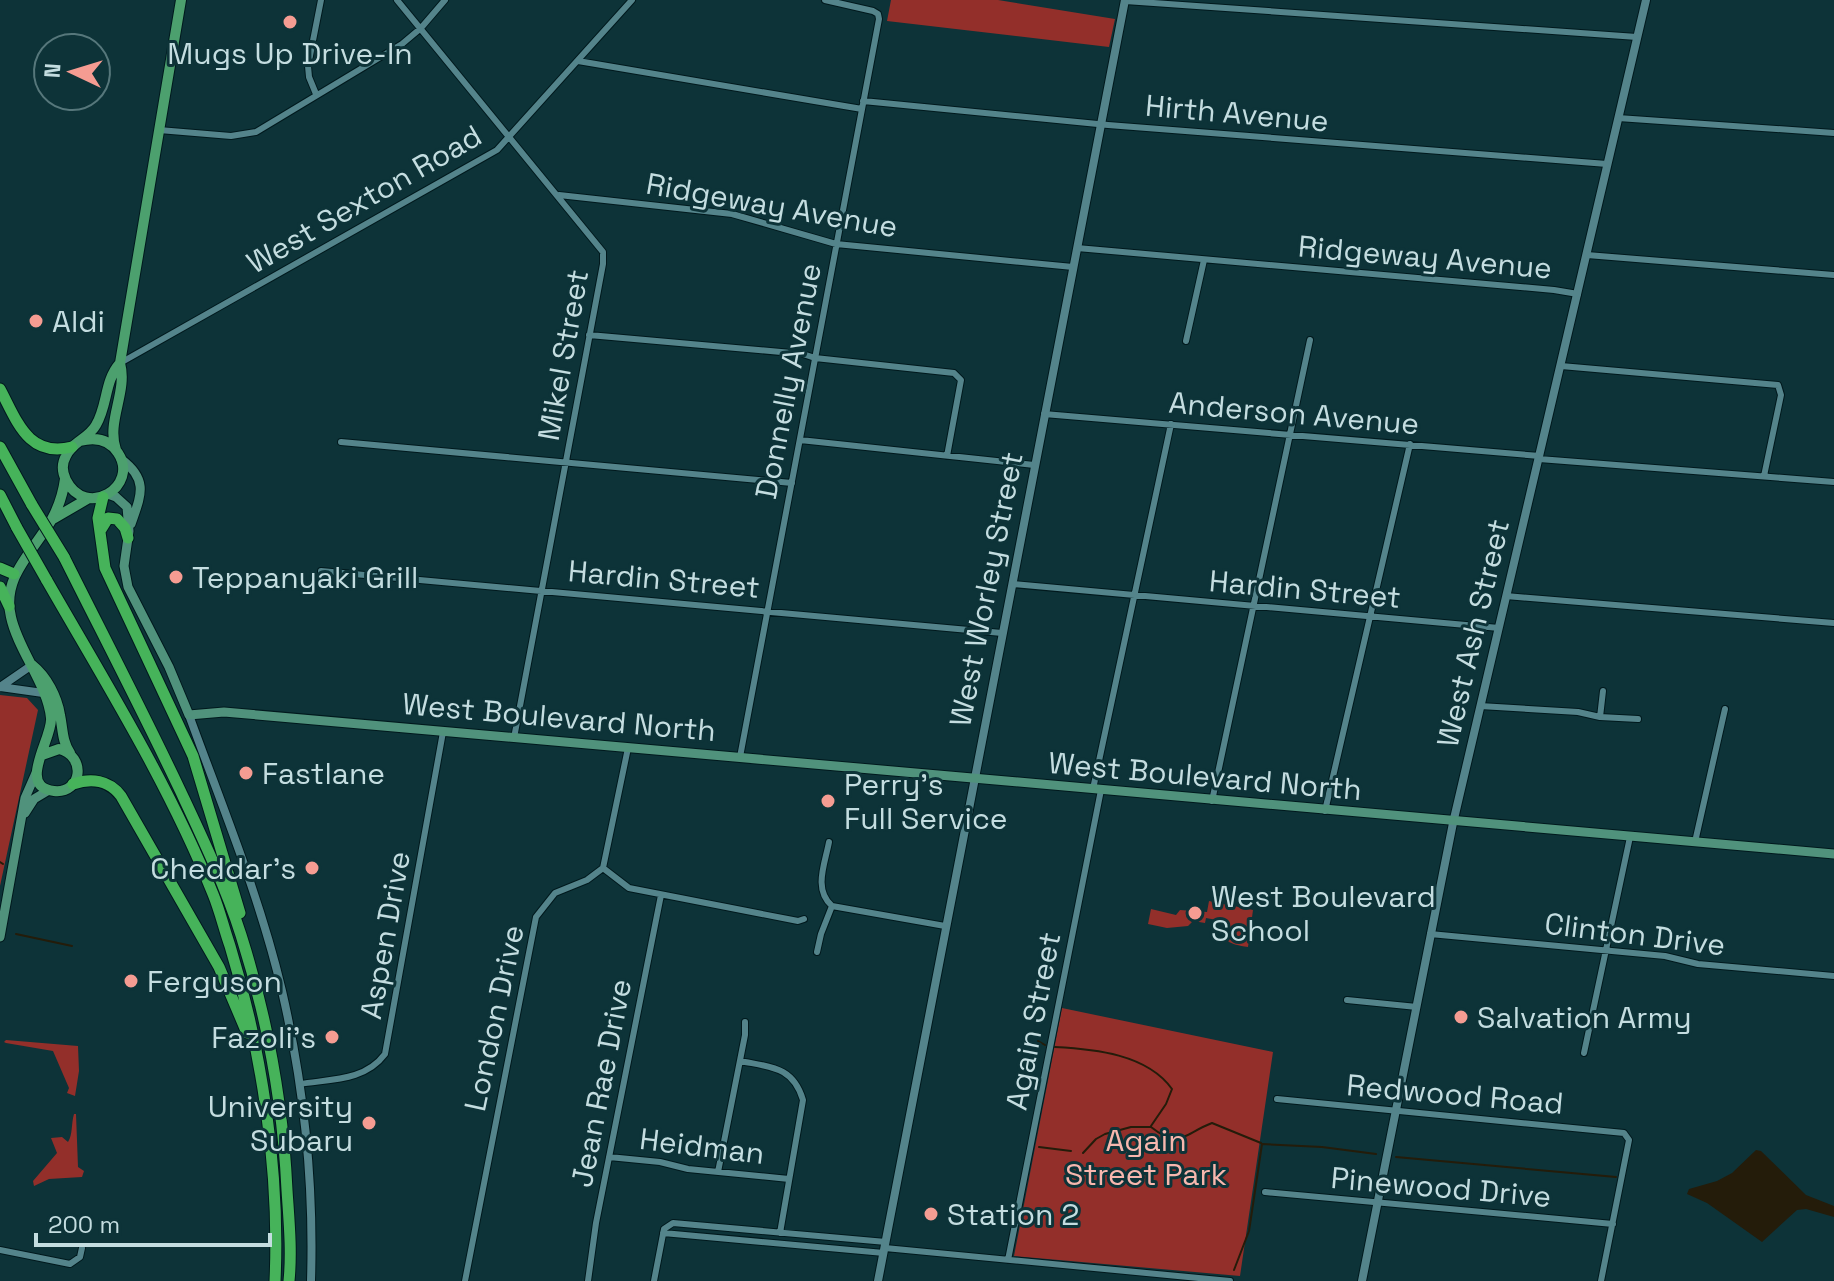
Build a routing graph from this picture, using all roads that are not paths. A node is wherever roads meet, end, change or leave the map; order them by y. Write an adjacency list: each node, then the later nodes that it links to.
1 (181, 0): 16 (main road)
2 (321, 0): 12 (street)
3 (397, 0): 9 (street, Mikel Street)
4 (445, 0): 9 (street)
5 (632, 0): 11 (street, West Sexton Road)
6 (825, 0): 13 (street, Donnelly Avenue)
7 (1646, 0): 10 (street, West Ash Street)
8 (1125, 1): 10 (street); 15 (street, West Worley Street)
9 (421, 28): 12 (street); 18 (street, Mikel Street)
10 (1637, 37): 14 (street, West Ash Street)
11 (578, 61): 13 (street, Hirth Avenue); 18 (street, West Sexton Road)
12 (316, 94): 16 (street)
13 (862, 105): 15 (street, Hirth Avenue); 21 (street, Donnelly Avenue)
14 (1618, 118): 17 (street); 19 (street, West Ash Street)
15 (1100, 124): 19 (street, Hirth Avenue); 22 (street, West Worley Street)
16 (159, 130): 32 (main road)
17 (1834, 133)
18 (511, 137): 20 (street, Mikel Street); 32 (street, West Sexton Road)
19 (1607, 164): 23 (street, West Ash Street)
20 (558, 195): 21 (street, Ridgeway Avenue); 28 (street, Mikel Street)
21 (836, 244): 25 (street, Ridgeway Avenue); 31 (street, Donnelly Avenue)
22 (1077, 248): 24 (street, Ridgeway Avenue); 25 (street, West Worley Street)
23 (1587, 255): 26 (street); 27 (street, West Ash Street)
24 (1204, 260): 27 (street, Ridgeway Avenue); 30 (street)
25 (1073, 267): 35 (street, West Worley Street)
26 (1834, 275)
27 (1578, 294): 33 (street, West Ash Street)
28 (589, 335): 31 (street); 46 (street, Mikel Street)
29 (1310, 340): 37 (street)
30 (1186, 341)
31 (815, 358): 38 (street, Donnelly Avenue); 44 (street)
32 (120, 363): 40 (main road); 43 (main road)
33 (1561, 366): 45 (street, West Ash Street); 48 (street)
34 (0, 389): 40 (highway)
35 (1044, 414): 36 (street, Anderson Avenue); 47 (street, West Worley Street)
36 (1171, 424): 37 (street, Anderson Avenue); 64 (street, Again Street)
37 (1289, 434): 41 (street, Anderson Avenue); 67 (street)
38 (800, 440): 44 (street); 51 (street, Donnelly Avenue)
39 (341, 442): 46 (street)
40 (76, 444): 43 (main road); 49 (main road)
41 (1410, 444): 45 (street, Anderson Avenue); 69 (street)
42 (0, 447): 106 (highway, bridge)
43 (119, 454): 53 (main road); 56 (main road)
44 (947, 456): 47 (street)
45 (1539, 458): 48 (street, Anderson Avenue); 65 (street, West Ash Street)
46 (566, 462): 51 (street); 63 (street, Mikel Street)
47 (1034, 465): 61 (street, West Worley Street)
48 (1764, 476): 50 (street, Anderson Avenue)
49 (65, 479): 54 (main road); 55 (main road)
50 (1834, 482)
51 (792, 483): 68 (street, Donnelly Avenue)
52 (0, 495): 116 (highway, bridge)
53 (106, 496): 54 (main road); 56 (main road); 57 (highway)
54 (89, 498): 55 (main road)
55 (51, 520): 60 (main road)
56 (128, 534): 57 (highway); 79 (main road)
57 (100, 536): 106 (highway)
58 (0, 568): 60 (highway)
59 (321, 571): 63 (street, Hardin Street)
60 (14, 574): 66 (main road)
61 (1012, 584): 64 (street, Hardin Street); 72 (street, West Worley Street)
62 (0, 587): 66 (highway)
63 (542, 590): 68 (street, Hardin Street); 83 (street, Mikel Street)
64 (1135, 596): 67 (street, Hardin Street); 92 (street, Again Street)
65 (1506, 596): 70 (street); 71 (street, West Ash Street)
66 (9, 606): 73 (main road)
67 (1253, 606): 69 (street, Hardin Street); 93 (street)
68 (767, 611): 72 (street, Hardin Street); 87 (street, Donnelly Avenue)
69 (1370, 617): 71 (street, Hardin Street); 94 (street)
70 (1834, 623)
71 (1499, 628): 77 (street, West Ash Street)
72 (1002, 633): 89 (street, West Worley Street)
73 (32, 665): 74 (street); 76 (main road); 85 (main road)
74 (0, 687): 76 (street)
75 (1603, 691): 80 (street)
76 (43, 693): 86 (main road)
77 (1480, 706): 80 (street); 96 (street, West Ash Street)
78 (1725, 709): 99 (street)
79 (189, 715): 82 (main road, West Boulevard North); 118 (street)
80 (1600, 717): 81 (street)
81 (1638, 719)
82 (443, 732): 83 (main road, West Boulevard North); 118 (street, Aspen Drive)
83 (514, 738): 84 (main road, West Boulevard North)
84 (628, 748): 87 (main road, West Boulevard North); 101 (street)
85 (71, 754): 86 (main road); 90 (main road)
86 (42, 755): 88 (main road)
87 (740, 757): 89 (main road, West Boulevard North)
88 (36, 773): 91 (main road); 95 (main road)
89 (975, 779): 92 (main road, West Boulevard North); 105 (street, West Worley Street)
90 (73, 784): 91 (main road); 116 (highway)
91 (49, 790): 95 (main road)
92 (1097, 790): 93 (main road, West Boulevard North); 132 (street, Again Street)
93 (1212, 801): 94 (main road, West Boulevard North)
94 (1325, 811): 96 (main road, West Boulevard North)
95 (23, 815): 108 (main road)
96 (1453, 823): 97 (main road, West Boulevard North); 107 (street, West Ash Street)
97 (1630, 837): 99 (main road, West Boulevard North); 109 (street)
98 (829, 842): 103 (street)
99 (1695, 842): 100 (main road, West Boulevard North)
100 (1834, 854)
101 (603, 868): 102 (street); 137 (street, London Drive)
102 (661, 895): 104 (street); 121 (street, Jean Rae Drive)
103 (832, 906): 105 (street); 110 (street)
104 (804, 919)
105 (945, 926): 130 (street, West Worley Street)
106 (241, 933): 135 (highway)
107 (1430, 934): 109 (street, Clinton Drive); 113 (street, West Ash Street)
108 (0, 937)
109 (1606, 951): 111 (street, Clinton Drive); 115 (street)
110 (817, 952)
111 (1834, 976)
112 (1347, 1000): 113 (street)
113 (1417, 1007): 120 (street, West Ash Street)
114 (745, 1022): 117 (street)
115 (1584, 1053)
116 (257, 1056): 134 (highway)
117 (740, 1061): 122 (street); 123 (street)
118 (300, 1084): 136 (street)
119 (1277, 1099): 120 (street, Redwood Road)
120 (1396, 1110): 125 (street, West Ash Street); 126 (street, Redwood Road)
121 (609, 1157): 122 (street, Heidman); 138 (street, Jean Rae Drive)
122 (718, 1172): 123 (street, Heidman)
123 (789, 1179): 128 (street)
124 (1265, 1192): 125 (street, Pinewood Drive)
125 (1376, 1204): 126 (street, Pinewood Drive); 143 (street, West Ash Street)
126 (1613, 1224): 144 (street)
127 (663, 1233): 128 (street); 130 (street); 139 (street)
128 (780, 1233): 130 (street)
129 (82, 1248): 131 (street)
130 (885, 1248): 132 (street); 140 (street, West Worley Street)
131 (0, 1250)
132 (1008, 1260): 133 (street)
133 (1122, 1271): 141 (street); 142 (street)
134 (275, 1281)
135 (289, 1281)
136 (311, 1281)
137 (465, 1281)
138 (588, 1281)
139 (654, 1281)
140 (878, 1281)
141 (1120, 1281)
142 (1230, 1281)
143 (1362, 1281)
144 (1601, 1281)

